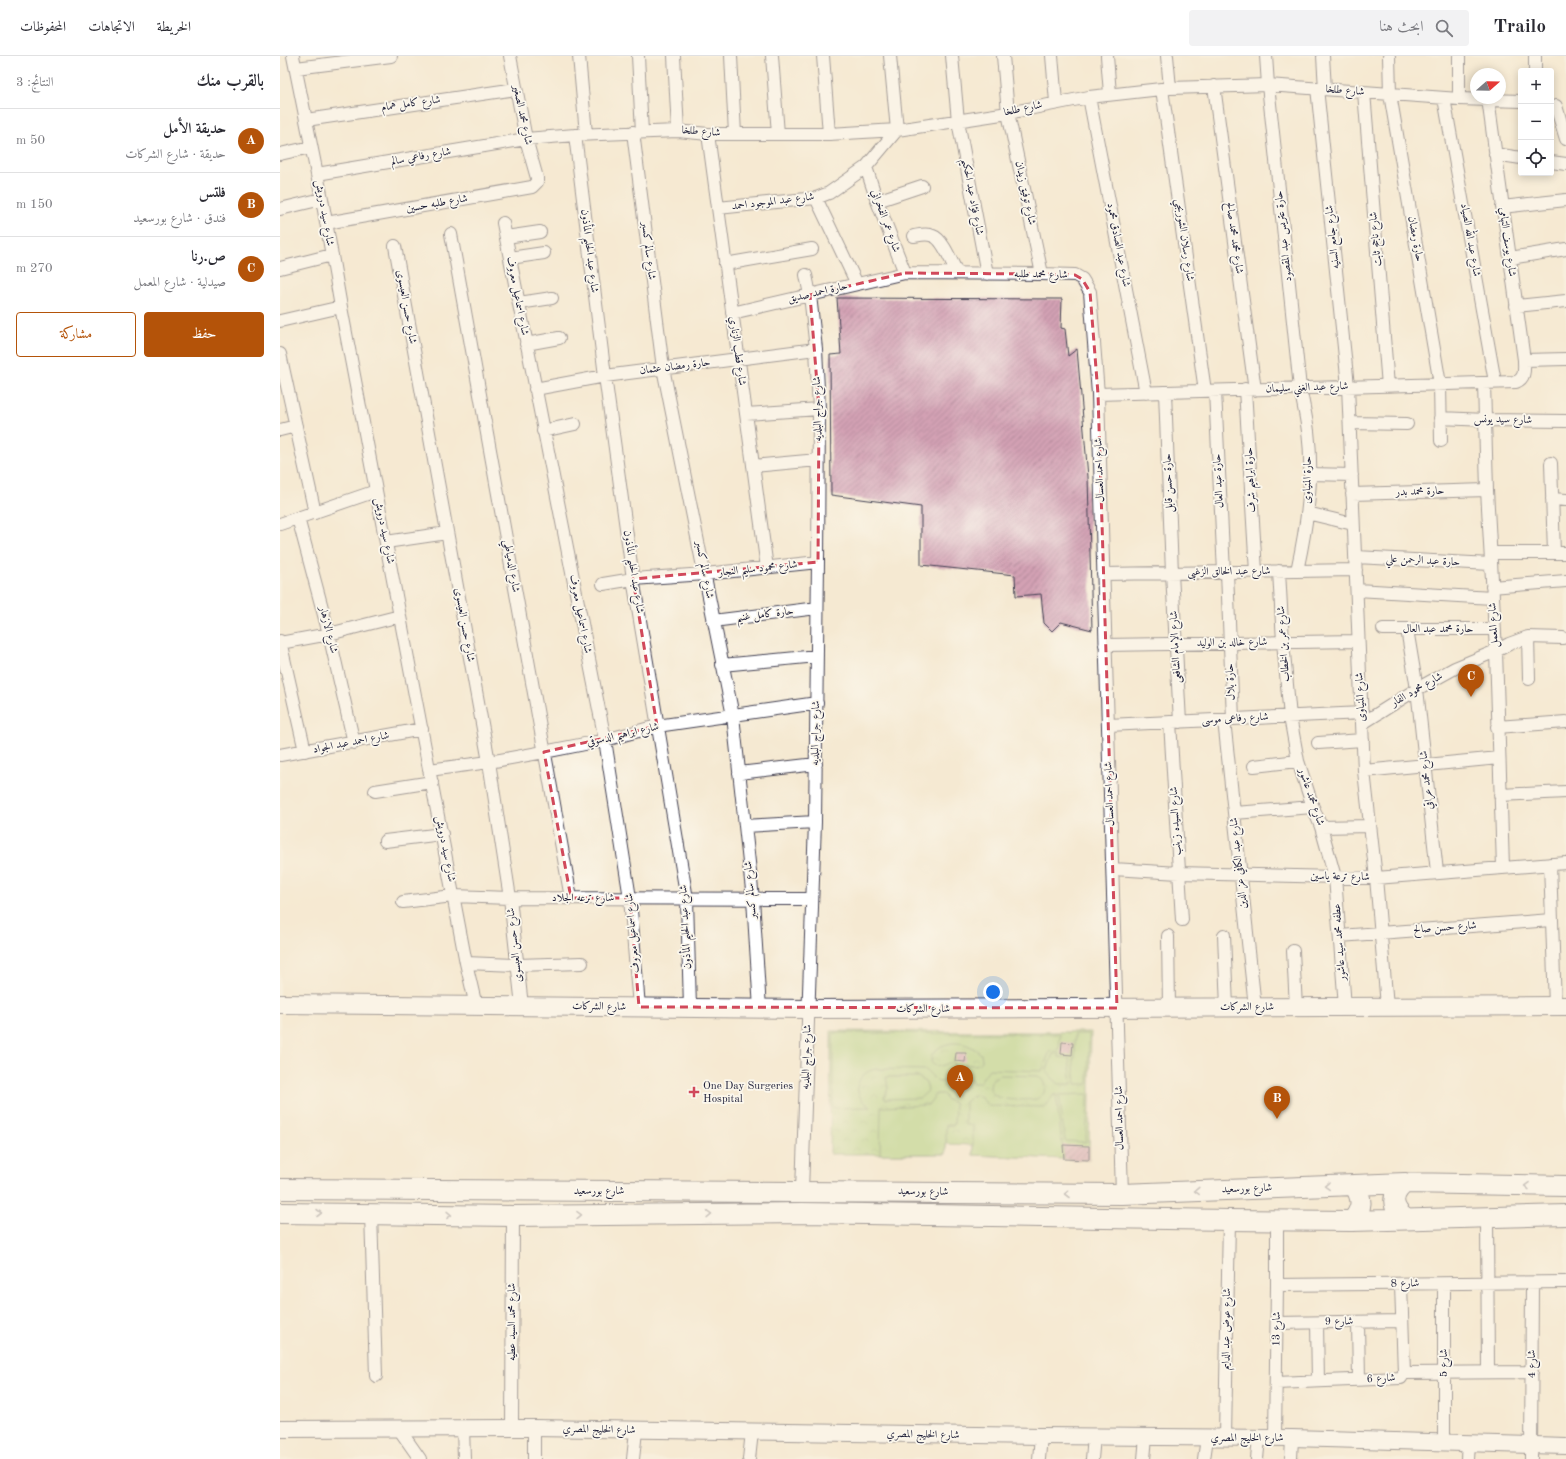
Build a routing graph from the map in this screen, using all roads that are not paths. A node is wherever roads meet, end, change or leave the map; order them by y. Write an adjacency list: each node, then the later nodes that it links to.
1 (293, 56): 21 (street, شارع سيد درويش)
2 (391, 56): 21 (street)
3 (510, 56): 26 (street, شارع محمد الصغير)
4 (579, 56): 50 (street, شارع عبد الحليم المأذون)
5 (638, 56): 45 (street, شارع سالم كسبر)
6 (674, 56): 44 (street)
7 (732, 56): 47 (street)
8 (772, 56): 48 (street)
9 (823, 56): 49 (street)
10 (890, 56): 43 (street)
11 (952, 56): 42 (street, شارع فؤاد عبد الحكيم)
12 (1003, 56): 40 (street, شارع توفيق زيدان)
13 (1052, 56): 37 (street)
14 (1107, 56): 29 (street)
15 (1167, 56): 25 (street, شارع رسلان الشوربجي)
16 (1266, 56): 23 (street, حارة عتريس عبد المقصود)
17 (1323, 56): 27 (street, شارع جامع السنيه)
18 (1389, 56): 30 (street, حارة رمضان)
19 (1458, 56): 33 (street)
20 (1535, 56): 22 (street)
21 (296, 68): 41 (street, شارع سيد درويش)
22 (1535, 68)
23 (1268, 85): 24 (street, شارع طلخا); 27 (street, شارع طلخا); 114 (street, حارة عتريس عبد المقصود)
24 (1214, 86): 25 (street, شارع طلخا); 116 (street, شارع محمد محمد صالح)
25 (1166, 88): 29 (street, شارع طلخا); 117 (street, شارع رسلان الشوربجي)
26 (516, 89): 41 (street, شارع كامل همام); 51 (street, شارع محمد الصغير)
27 (1321, 89): 28 (street, شارع طلخا); 112 (street, شارع جامع السنيه)
28 (1364, 92): 30 (street, شارع طلخا); 113 (street, شارع ناجح ثابت)
29 (1110, 94): 31 (street, شارع طلخا)
30 (1390, 94): 32 (street, شارع طلخا); 111 (street, حارة رمضان)
31 (1089, 97): 37 (street, شارع طلخا); 119 (street, شارع عبد الصادق محمود)
32 (1444, 98): 33 (street, شارع طلخا); 109 (street, شارع عبد الله الصياد)
33 (1459, 99): 34 (street, شارع طلخا)
34 (1470, 99)
35 (1506, 100): 36 (street, شارع طلخا)
36 (1518, 101)
37 (1056, 102): 40 (street, شارع طلخا)
38 (1489, 104): 55 (street, شارع يوسف التهامي)
39 (1558, 106): 52 (street)
40 (1008, 113): 42 (street, شارع طلخا); 88 (street, شارع توفيق زيدان)
41 (306, 120): 53 (street, شارع سيد درويش)
42 (958, 121): 43 (street, شارع طلخا); 87 (street, شارع فؤاد عبد الحكيم)
43 (897, 130): 49 (street, شارع طلخا); 59 (street, شارع عبد الموجود احمد)
44 (678, 131): 45 (street, شارع طلخا); 46 (street, شارع طلخا)
45 (638, 132): 50 (street, شارع طلخا); 106 (street, شارع سالم كسبر)
46 (708, 134): 47 (street, شارع طلخا); 68 (street, شارع قطب الزناري)
47 (735, 134): 48 (street, شارع طلخا)
48 (778, 134): 49 (street, شارع طلخا)
49 (829, 134)
50 (580, 135): 51 (street, شارع طلخا); 107 (street, شارع عبد الحليم المأذون)
51 (526, 139): 60 (street, شارع محمد الصغير); 61 (street, شارع رفاعي سالم)
52 (1566, 139)
53 (310, 147): 54 (street); 61 (street, شارع سيد درويش)
54 (280, 154)
55 (1495, 154): 56 (street); 67 (street, شارع يوسف التهامي)
56 (1518, 158)
57 (1554, 162): 58 (street)
58 (1566, 164)
59 (866, 168): 63 (street, شارع عبد الموجود احمد); 66 (street, شارع عمر الفخراني)
60 (536, 173): 70 (street, شارع طلبه حسين)
61 (317, 174): 64 (street, شارع سيد درويش)
62 (922, 186): 66 (street)
63 (816, 198): 68 (street, شارع عبد الموجود احمد); 90 (street)
64 (322, 199): 69 (street); 70 (street, شارع سيد درويش)
65 (1566, 200): 67 (street)
66 (877, 201): 85 (street, شارع عمر الفخراني)
67 (1502, 207): 82 (street, شارع يوسف التهامي)
68 (718, 208): 83 (street, شارع قطب الزناري)
69 (280, 209)
70 (326, 223): 80 (street, شارع سيد درويش)
71 (503, 223): 75 (street, شارع اسماعيل معروف)
72 (540, 232): 75 (street)
73 (451, 234): 204 (street, شارع الدمياطي)
74 (914, 236): 86 (street)
75 (506, 237): 81 (street, شارع اسماعيل معروف)
76 (395, 246): 148 (street, شارع حسن العيسوى)
77 (812, 249): 83 (street)
78 (1566, 249): 82 (street)
79 (544, 253): 81 (street)
80 (332, 255): 84 (street); 96 (street, شارع سيد درويش)
81 (510, 258): 94 (street, شارع اسماعيل معروف)
82 (1510, 258): 95 (street, شارع يوسف التهامي)
83 (725, 264): 97 (street, شارع قطب الزناري)
84 (280, 268)
85 (905, 273): 86 (street, شارع محمد طلبه); 90 (street, حارة احمد صديق)
86 (957, 273): 87 (street, شارع محمد طلبه)
87 (987, 274): 88 (street, شارع محمد طلبه)
88 (1042, 274): 120 (street, شارع محمد طلبه)
89 (806, 275): 91 (street, شارع جراج البلديه)
90 (857, 284): 91 (street, حارة احمد صديق)
91 (810, 295): 97 (street, حارة احمد صديق); 101 (street, شارع جراج البلديه)
92 (552, 298): 94 (street)
93 (1566, 301): 95 (street)
94 (519, 303): 100 (street, شارع اسماعيل معروف)
95 (1516, 306): 105 (street, شارع يوسف التهامي)
96 (341, 307): 98 (street); 139 (street, شارع سيد درويش)
97 (732, 313): 104 (street, شارع قطب الزناري)
98 (280, 321)
99 (559, 338): 100 (street)
100 (526, 344): 115 (street, شارع اسماعيل معروف)
101 (816, 349): 104 (street, حارة رمضان عثمان); 121 (street, شارع جراج البلديه)
102 (280, 354): 108 (street)
103 (1566, 359): 105 (street)
104 (738, 360): 106 (street, حارة رمضان عثمان); 122 (street, شارع قطب الزناري)
105 (1524, 360): 110 (street, شارع يوسف التهامي)
106 (663, 368): 107 (street, حارة رمضان عثمان); 161 (street, شارع سالم كسبر)
107 (605, 376): 115 (street, حارة رمضان عثمان); 163 (street, شارع عبد الحليم المأذون)
108 (282, 377): 129 (street)
109 (1490, 382): 110 (street, شارع عبد الغني سليمان); 111 (street, شارع عبد الغني سليمان); 124 (street, شارع المعمل)
110 (1516, 382)
111 (1440, 384): 113 (street, شارع عبد الغني سليمان); 123 (street, حارة رمضان)
112 (1348, 386): 113 (street, شارع عبد الغني سليمان); 114 (street, شارع عبد الغني سليمان); 126 (street, شارع المنياوى)
113 (1388, 386)
114 (1300, 388): 116 (street, شارع عبد الغني سليمان); 136 (street, حارة المنياوى)
115 (535, 389): 131 (street, شارع اسماعيل معروف)
116 (1250, 389): 117 (street, شارع عبد الغني سليمان); 159 (street, حارة ابراهيم شرف)
117 (1210, 391): 118 (street, شارع عبد الغني سليمان); 158 (street, حارة عبد العال)
118 (1165, 392): 119 (street, شارع عبد الغني سليمان); 160 (street, حارة حسن قابل)
119 (1146, 393): 120 (street, شارع عبد الغني سليمان)
120 (1098, 394): 162 (street, شارع احمد العسال)
121 (819, 409): 122 (street); 133 (street, شارع جراج البلديه)
122 (746, 414): 135 (street, شارع قطب الزناري)
123 (1440, 418): 124 (street, شارع سيد يونس); 132 (street, حارة رمضان)
124 (1486, 420): 125 (street, شارع سيد يونس); 138 (street, شارع المعمل)
125 (1566, 421)
126 (1350, 423): 128 (street); 137 (street, شارع المنياوى)
127 (575, 424): 131 (street)
128 (1407, 424)
129 (296, 426): 130 (street); 143 (street)
130 (280, 430)
131 (543, 431): 199 (street, شارع اسماعيل معروف)
132 (1441, 441)
133 (818, 460): 135 (street); 153 (street, شارع جراج البلديه)
134 (1551, 463): 141 (street)
135 (753, 466): 154 (street, شارع قطب الزناري)
136 (1310, 474): 137 (street); 144 (street, حارة المنياوى)
137 (1352, 475): 140 (street, شارع المنياوى)
138 (1487, 490): 140 (street, حارة محمد بدر); 152 (street, شارع المعمل)
139 (376, 491): 143 (street); 149 (street, شارع سيد درويش)
140 (1352, 494): 147 (street, شارع المنياوى)
141 (1552, 499): 142 (street); 150 (street)
142 (1566, 500)
143 (315, 513): 145 (street)
144 (1307, 513): 147 (street); 157 (street, حارة المنياوى)
145 (298, 518): 146 (street); 174 (street, شارع الازهار)
146 (280, 524)
147 (1353, 524): 151 (street, شارع المنياوى)
148 (447, 533): 149 (street); 208 (street, شارع حسن العيسوى)
149 (386, 542): 169 (street, شارع سيد درويش)
150 (1560, 553): 152 (street, حارة عبد الرحمن علي)
151 (1356, 557): 152 (street, حارة عبد الرحمن علي); 155 (street, شارع المنياوى)
152 (1491, 558): 167 (street, شارع المعمل)
153 (818, 562): 154 (street, شارع محمود سليم النجار); 168 (street, شارع جراج البلديه)
154 (767, 568): 161 (street, شارع محمود سليم النجار)
155 (1356, 570): 157 (street, شارع عبد الخالق الزغبى); 166 (street, شارع المنياوى)
156 (1279, 571): 157 (street, شارع عبد الخالق الزغبى); 159 (street, شارع عبد الخالق الزغبى); 179 (street, شارع عمر بن الخطاب)
157 (1296, 571)
158 (1225, 572): 159 (street, شارع عبد الخالق الزغبى); 160 (street, شارع عبد الخالق الزغبى); 180 (street, حارة بلال)
159 (1256, 572)
160 (1172, 573): 162 (street, شارع عبد الخالق الزغبى); 181 (street, شارع الإمام الشافعى)
161 (705, 574): 163 (street, شارع محمود سليم النجار); 170 (street, شارع سالم كسبر)
162 (1103, 574): 182 (street, شارع احمد العسال)
163 (634, 578): 165 (street, شارع محمود سليم النجار); 196 (street, شارع عبد الحليم المأذون)
164 (1566, 581): 167 (street)
165 (603, 584)
166 (1357, 590): 167 (street); 177 (street, شارع المنياوى)
167 (1492, 592): 173 (street, شارع المعمل)
168 (818, 608): 170 (street, حارة كامل غنيم); 184 (street, شارع جراج البلديه)
169 (400, 616): 174 (street); 198 (street, شارع سيد درويش)
170 (713, 621): 185 (street, شارع سالم كسبر)
171 (1383, 629): 172 (street, حارة محمد عبد العال)
172 (1407, 629): 173 (street, حارة محمد عبد العال); 187 (street, شارع محمد عراقي)
173 (1494, 629): 183 (street, شارع المعمل)
174 (329, 634): 178 (street); 201 (street, شارع الازهار)
175 (1528, 637): 176 (street); 183 (street, شارع محمود الفار); 186 (street)
176 (1563, 638)
177 (1358, 641): 179 (street, شارع خالد بن الوليد); 191 (street, شارع المنياوى)
178 (280, 642): 203 (street)
179 (1283, 642): 180 (street, شارع خالد بن الوليد); 190 (street, شارع عمر بن الخطاب)
180 (1230, 643): 181 (street, شارع خالد بن الوليد); 192 (street, حارة بلال)
181 (1176, 644): 182 (street, شارع خالد بن الوليد); 193 (street, شارع الإمام الشافعى)
182 (1105, 645): 195 (street, شارع احمد العسال)
183 (1496, 652): 187 (street, شارع محمود الفار); 197 (street, شارع المعمل)
184 (817, 656): 185 (street); 188 (street, شارع جراج البلديه)
185 (722, 665): 189 (street, شارع سالم كسبر)
186 (1530, 679)
187 (1417, 689): 191 (street, شارع محمود الفار); 210 (street, شارع محمد عراقي)
188 (817, 704): 189 (street, شارع ابراهيم الدسوقي); 209 (street, شارع جراج البلديه)
189 (733, 716): 196 (street, شارع ابراهيم الدسوقي); 214 (street, شارع سالم كسبر)
190 (1290, 717): 191 (street, شارع رفاعى موسى); 192 (street, شارع رفاعى موسى); 207 (street, شارع محمد عاشور)
191 (1363, 718): 200 (street, شارع المنياوى)
192 (1228, 719): 193 (street, شارع رفاعى موسى); 220 (street, شارع عبد الكافي عز الدين)
193 (1175, 722): 195 (street, شارع رفاعى موسى); 232 (street, شارع السيده زينب)
194 (1566, 722): 197 (street)
195 (1108, 725): 230 (street, شارع احمد العسال)
196 (657, 726): 199 (street, شارع ابراهيم الدسوقي); 240 (street, شارع عبد الحليم المأذون)
197 (1497, 727): 206 (street, شارع المعمل)
198 (422, 729): 201 (street, شارع احمد عبد الجواد); 212 (street, شارع سيد درويش)
199 (605, 740): 204 (street, شارع ابراهيم الدسوقي); 239 (street, شارع اسماعيل معروف)
200 (1363, 740): 202 (street); 213 (street, شارع المنياوى)
201 (354, 743): 203 (street, شارع احمد عبد الجواد)
202 (1318, 743)
203 (305, 751): 205 (street, شارع احمد عبد الجواد)
204 (544, 752): 208 (street, شارع ابراهيم الدسوقي); 238 (street, شارع الدمياطي)
205 (280, 756)
206 (1499, 758): 210 (street); 218 (street, شارع المعمل)
207 (1298, 761): 211 (street); 219 (street, شارع محمد عاشور)
208 (489, 762): 212 (street, شارع ابراهيم الدسوقي); 237 (street, شارع حسن العيسوى)
209 (816, 764): 214 (street); 221 (street, شارع جراج البلديه)
210 (1425, 765): 213 (street); 231 (street, شارع محمد عراقي)
211 (1254, 766)
212 (429, 770): 215 (street, شارع سيد درويش)
213 (1364, 771): 223 (street, شارع المنياوى)
214 (739, 772): 222 (street, شارع سالم كسبر)
215 (432, 782): 216 (street); 225 (street, شارع سيد درويش)
216 (375, 792)
217 (1566, 792): 218 (street)
218 (1500, 795): 229 (street, شارع المعمل)
219 (1313, 807): 220 (street); 224 (street, شارع محمد عاشور)
220 (1234, 813): 233 (street, شارع عبد الكافي عز الدين)
221 (815, 822): 222 (street); 242 (street, شارع جراج البلديه)
222 (745, 826): 241 (street, شارع سالم كسبر)
223 (1370, 826): 224 (street); 235 (street, شارع المنياوى)
224 (1321, 827): 234 (street, شارع محمد عاشور)
225 (442, 834): 226 (street); 236 (street, شارع سيد درويش)
226 (385, 841)
227 (1566, 863): 228 (street, شارع ترعة ياسين)
228 (1550, 864): 229 (street, شارع ترعة ياسين); 245 (street)
229 (1503, 867): 231 (street, شارع ترعة ياسين)
230 (1113, 869): 232 (street, شارع ترعة ياسين); 265 (street, شارع احمد العسال)
231 (1437, 872): 235 (street, شارع ترعة ياسين)
232 (1179, 873): 233 (street, شارع ترعة ياسين); 244 (street, شارع السيده زينب)
233 (1240, 875): 234 (street, شارع ترعة ياسين); 261 (street, شارع عبد الكافي عز الدين)
234 (1335, 877): 235 (street, شارع ترعة ياسين); 249 (street, عطفه محمد سيد عاشور)
235 (1376, 878): 246 (street, شارع المنياوى)
236 (453, 896): 237 (street, شارع ترعه الجلاد); 243 (street, شارع ترعه الجلاد); 251 (street, شارع سيد درويش)
237 (510, 898): 238 (street, شارع ترعه الجلاد); 253 (street, شارع حسن العيسوى)
238 (571, 898): 239 (street, شارع ترعه الجلاد)
239 (630, 898): 240 (street, شارع ترعه الجلاد); 259 (street, شارع اسماعيل معروف)
240 (687, 899): 241 (street, شارع ترعه الجلاد); 264 (street, شارع عبد الحليم المأذون)
241 (753, 899): 242 (street, شارع ترعه الجلاد); 267 (street, شارع سالم كسبر)
242 (812, 899): 268 (street, شارع جراج البلديه)
243 (403, 902)
244 (1182, 920)
245 (1551, 920): 246 (street, شارع حسن صالح); 258 (street)
246 (1381, 933): 249 (street, شارع حسن صالح); 257 (street, شارع المنياوى)
247 (1224, 935): 260 (street)
248 (1168, 936): 266 (street)
249 (1340, 936): 263 (street, عطفه محمد سيد عاشور)
250 (1293, 951): 262 (street)
251 (466, 963): 253 (street); 255 (street, شارع سيد درويش)
252 (582, 963): 253 (street)
253 (517, 965): 256 (street, شارع حسن العيسوى)
254 (280, 1004): 255 (main road, شارع الشركات)
255 (476, 1006): 256 (main road, شارع الشركات)
256 (522, 1006): 259 (main road, شارع الشركات)
257 (1387, 1006): 258 (main road, شارع الشركات); 263 (main road, شارع الشركات)
258 (1560, 1006)
259 (640, 1007): 264 (main road, شارع الشركات)
260 (1227, 1007): 261 (main road, شارع الشركات); 266 (main road, شارع الشركات)
261 (1255, 1007): 262 (main road, شارع الشركات)
262 (1296, 1007): 263 (main road, شارع الشركات)
263 (1345, 1007)
264 (690, 1008): 267 (main road, شارع الشركات)
265 (1117, 1008): 266 (main road, شارع الشركات); 268 (main road, شارع الشركات); 274 (street, شارع احمد العسال)
266 (1169, 1008)
267 (760, 1009): 268 (main road, شارع الشركات)
268 (808, 1009): 273 (street, شارع جراج البلديه)
269 (1405, 1183): 270 (main road, شارع بورسعيد); 271 (main road, شارع بورسعيد, one-way to 269); 280 (main road)
270 (1354, 1185): 274 (main road, شارع بورسعيد, one-way to 274); 283 (main road)
271 (1566, 1186)
272 (280, 1189): 273 (main road, شارع بورسعيد)
273 (802, 1191): 274 (main road, شارع بورسعيد, one-way to 273)
274 (1122, 1194)
275 (280, 1213): 276 (main road, شارع بورسعيد, one-way to 276)
276 (371, 1213): 278 (main road, شارع بورسعيد, one-way to 278); 298 (street)
277 (1566, 1215): 279 (main road, شارع بورسعيد)
278 (513, 1216): 281 (main road, شارع بورسعيد, one-way to 281); 303 (street, شارع محمد السيد عطيه)
279 (1487, 1217): 280 (main road, شارع بورسعيد); 285 (street)
280 (1406, 1219): 283 (main road, شارع بورسعيد)
281 (1229, 1220): 282 (main road, شارع بورسعيد); 312 (street, شارع عوض عبد الدايم)
282 (1277, 1220): 283 (main road, شارع بورسعيد); 289 (street, شارع 13)
283 (1352, 1221)
284 (1566, 1282): 286 (street, شارع 8)
285 (1487, 1283): 286 (street, شارع 8); 288 (street, شارع 8); 294 (street)
286 (1532, 1283): 295 (street, شارع 4)
287 (1400, 1284): 288 (street, شارع 8); 289 (street, شارع 8); 290 (street)
288 (1444, 1284): 297 (street, شارع 5)
289 (1278, 1285): 293 (street, شارع 13)
290 (1402, 1321): 291 (street, شارع 9); 296 (street)
291 (1358, 1322): 292 (street, شارع 9); 299 (street)
292 (1317, 1323): 293 (street, شارع 9); 300 (street)
293 (1277, 1324): 301 (street, شارع 13)
294 (1488, 1372): 295 (street, شارع 6); 297 (street, شارع 6)
295 (1532, 1372): 319 (street, شارع 4)
296 (1404, 1373): 297 (street, شارع 6); 299 (street, شارع 6)
297 (1444, 1373): 316 (street, شارع 5)
298 (376, 1376)
299 (1359, 1380): 300 (street, شارع 6)
300 (1318, 1381): 301 (street, شارع 6)
301 (1276, 1383): 314 (street, شارع 13)
302 (463, 1428): 303 (street, شارع الخليج المصري); 306 (street, شارع الخليج المصري); 321 (street)
303 (512, 1428): 304 (street, شارع الخليج المصري)
304 (534, 1428): 307 (street, شارع الخليج المصري); 322 (street)
305 (280, 1429): 306 (street, شارع الخليج المصري)
306 (399, 1429): 320 (street)
307 (636, 1431): 308 (street, شارع الخليج المصري); 323 (street)
308 (752, 1432): 309 (street, شارع الخليج المصري); 324 (street)
309 (1041, 1436): 310 (street, شارع الخليج المصري); 325 (street)
310 (1094, 1437): 311 (street, شارع الخليج المصري); 326 (street)
311 (1146, 1437): 313 (street, شارع الخليج المصري); 327 (street)
312 (1225, 1437): 313 (street, شارع الخليج المصري); 314 (street, شارع الخليج المصري)
313 (1206, 1438): 328 (street)
314 (1267, 1438): 315 (street, شارع الخليج المصري); 329 (street, شارع 13)
315 (1292, 1438): 316 (street, شارع الخليج المصري); 330 (street)
316 (1444, 1442): 317 (street, شارع الخليج المصري)
317 (1468, 1442): 319 (street, شارع الخليج المصري); 331 (street)
318 (1566, 1446): 319 (street, شارع الخليج المصري)
319 (1532, 1452)
320 (420, 1459)
321 (464, 1459)
322 (534, 1459)
323 (633, 1459)
324 (749, 1459)
325 (1039, 1459)
326 (1092, 1459)
327 (1144, 1459)
328 (1204, 1459)
329 (1257, 1459)
330 (1291, 1459)
331 (1467, 1459)

